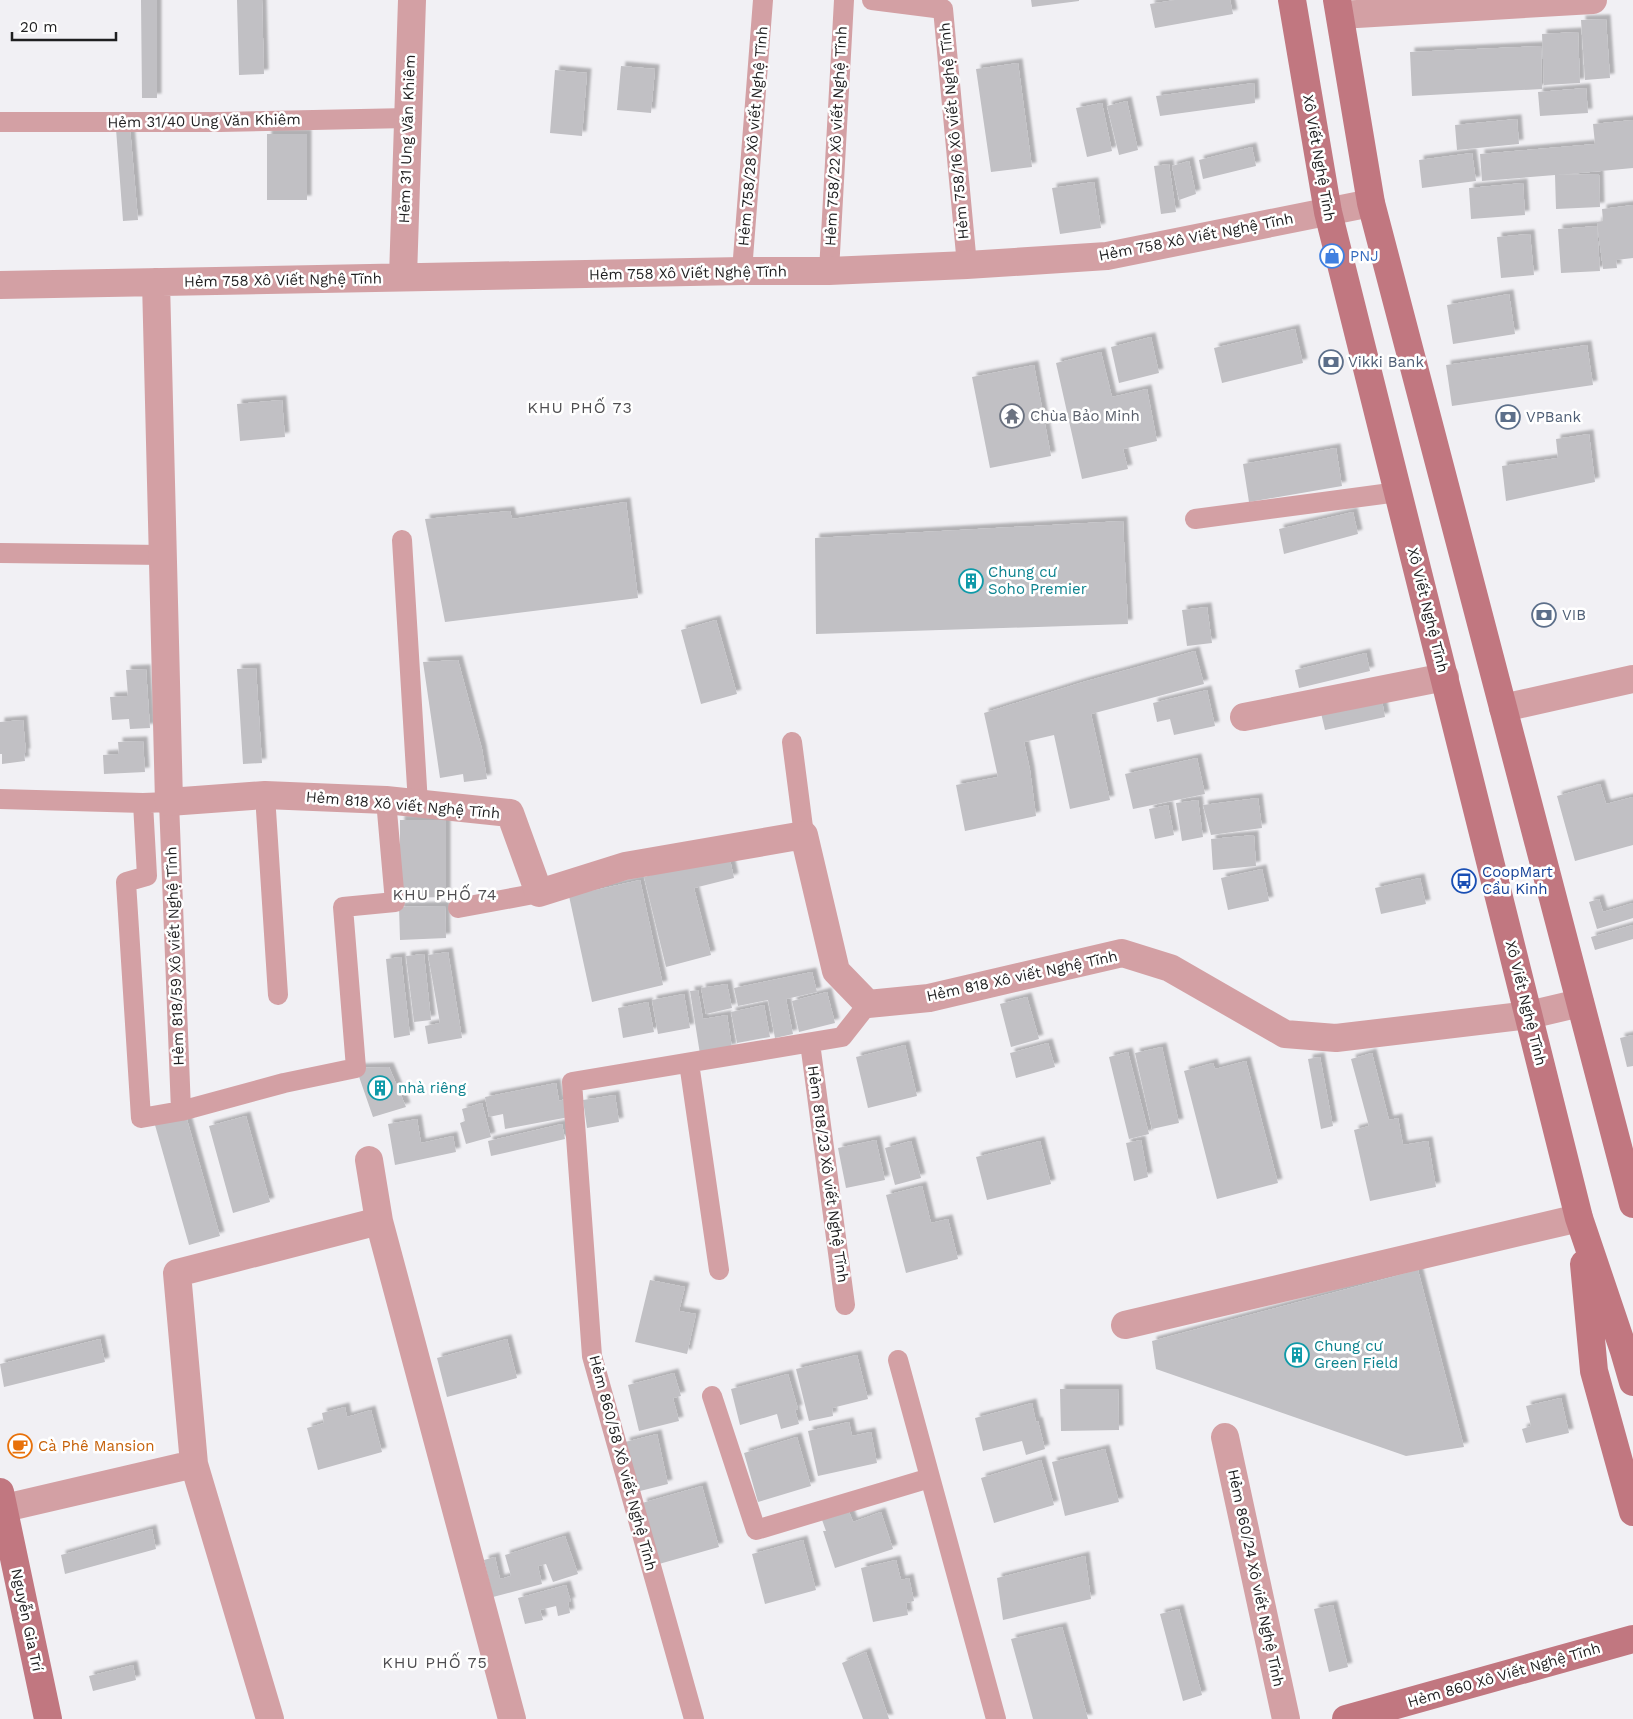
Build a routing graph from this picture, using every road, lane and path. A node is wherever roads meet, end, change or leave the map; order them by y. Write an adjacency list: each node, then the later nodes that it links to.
1 (412, 0): 8 (street, Hẻm 31 Ung Văn Khiêm)
2 (764, 0): 13 (lane, Hẻm 758/28 Xô viết Nghệ Tĩnh)
3 (844, 0): 14 (lane, Hẻm 758/22 Xô viết Nghệ Tĩnh)
4 (872, 0): 12 (lane, Hẻm 758/16 Xô viết Nghệ Tĩnh)
5 (1292, 0): 11 (main road, Xô Viết Nghệ Tĩnh)
6 (1593, 0): 7 (street)
7 (1338, 8): 10 (main road)
8 (408, 118): 9 (lane, Hẻm 31/40 Ung Văn Khiêm); 15 (street, Hẻm 31 Ung Văn Khiêm)
9 (0, 122)
10 (1371, 203): 11 (street, Hẻm 758 Xô Viết Nghệ Tĩnh); 25 (main road)
11 (1328, 212): 12 (street, Hẻm 758 Xô Viết Nghệ Tĩnh); 18 (main road, Xô Viết Nghệ Tĩnh)
12 (967, 265): 14 (street, Hẻm 758 Xô Viết Nghệ Tĩnh)
13 (742, 271): 14 (street, Hẻm 758 Xô Viết Nghệ Tĩnh); 15 (street, Hẻm 758 Xô Viết Nghệ Tĩnh)
14 (829, 271)
15 (403, 277): 16 (street, Hẻm 758 Xô Viết Nghệ Tĩnh)
16 (156, 282): 17 (street, Hẻm 758 Xô Viết Nghệ Tĩnh); 22 (street)
17 (0, 285)
18 (1398, 492): 19 (lane); 23 (main road, Xô Viết Nghệ Tĩnh)
19 (1195, 519)
20 (402, 540): 32 (lane)
21 (0, 553): 22 (lane)
22 (163, 555): 31 (street)
23 (1444, 677): 26 (street); 39 (main road, Xô Viết Nghệ Tĩnh)
24 (1633, 679): 25 (street)
25 (1504, 708): 37 (main road)
26 (1244, 717)
27 (792, 742): 33 (lane)
28 (265, 795): 30 (street, Hẻm 818 Xô viết Nghệ Tĩnh); 31 (street, Hẻm 818 Xô viết Nghệ Tĩnh); 36 (lane)
29 (0, 799): 31 (lane, Hẻm 818 Xô viết Nghệ Tĩnh)
30 (386, 800): 32 (street, Hẻm 818 Xô viết Nghệ Tĩnh); 43 (lane)
31 (156, 802): 43 (lane, Hẻm 818/59 Xô viết Nghệ Tĩnh); 43 (lane)
32 (418, 804): 34 (street, Hẻm 818 Xô viết Nghệ Tĩnh)
33 (804, 835): 34 (street); 38 (street)
34 (539, 893): 35 (lane)
35 (458, 908)
36 (278, 995)
37 (1580, 1003): 39 (street, Hẻm 818 Xô viết Nghệ Tĩnh); 45 (main road)
38 (868, 1004): 39 (street, Hẻm 818 Xô viết Nghệ Tĩnh); 40 (lane, Hẻm 818/23 Xô viết Nghệ Tĩnh)
39 (1529, 1015): 46 (main road, Xô Viết Nghệ Tĩnh)
40 (810, 1043): 41 (lane, Hẻm 818/23 Xô viết Nghệ Tĩnh); 49 (lane, Hẻm 818/23 Xô viết Nghệ Tĩnh)
41 (689, 1063): 42 (lane, Hẻm 818/23 Xô viết Nghệ Tĩnh); 48 (lane)
42 (572, 1082): 63 (lane, Hẻm 860/58 Xô viết Nghệ Tĩnh)
43 (181, 1111)
44 (369, 1160): 47 (street)
45 (1633, 1204)
46 (1580, 1218): 50 (street); 52 (main road, Xô Viết Nghệ Tĩnh); 58 (main road, Xô Viết Nghệ Tĩnh)
47 (379, 1222): 55 (street); 62 (street)
48 (719, 1270)
49 (845, 1305)
50 (1125, 1325)
51 (898, 1360): 56 (lane)
52 (1633, 1382)
53 (712, 1396): 56 (lane)
54 (1225, 1437): 65 (street, Hẻm 860/24 Xô viết Nghệ Tĩnh)
55 (194, 1464): 57 (street); 61 (street)
56 (930, 1478): 64 (lane)
57 (1, 1503): 60 (main road, Nguyễn Gia Trí)
58 (1633, 1512)
59 (1633, 1639): 66 (main road, Hẻm 860 Xô Viết Nghệ Tĩnh)
60 (48, 1719)
61 (270, 1719)
62 (512, 1719)
63 (694, 1719)
64 (996, 1719)
65 (1286, 1719)
66 (1346, 1719)

